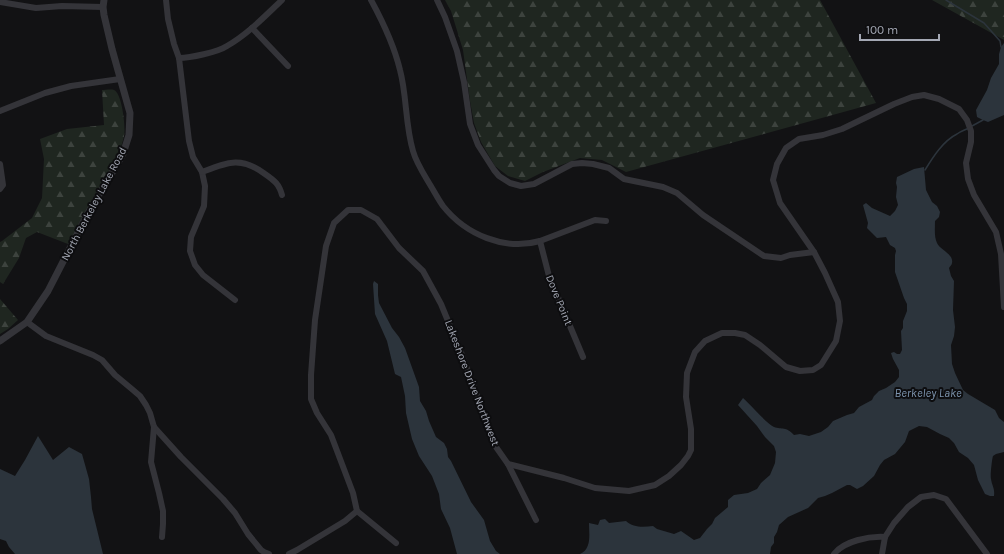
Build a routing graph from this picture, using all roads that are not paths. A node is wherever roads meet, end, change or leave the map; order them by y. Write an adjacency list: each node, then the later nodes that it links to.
1 (166, 0): 8 (street)
2 (282, 0): 7 (street)
3 (371, 0): 17 (street)
4 (437, 0): 18 (street)
5 (0, 2): 6 (street)
6 (104, 3): 10 (street, North Berkeley Lake Road)
7 (252, 28): 8 (street); 9 (street)
8 (179, 58): 13 (street)
9 (288, 66)
10 (120, 79): 11 (street); 21 (street, North Berkeley Lake Road)
11 (0, 111)
12 (0, 164): 14 (street)
13 (202, 172): 15 (street); 19 (street)
14 (0, 189)
15 (282, 195)
16 (606, 221): 17 (street)
17 (540, 241): 23 (street, Dove Point)
18 (814, 252): 20 (street); 25 (street)
19 (236, 300)
20 (1004, 306)
21 (27, 322): 22 (street, North Berkeley Lake Road); 24 (street)
22 (0, 341)
23 (583, 357)
24 (154, 427): 29 (street); 31 (street)
25 (508, 464): 26 (street, Lakeshore Drive Northwest); 27 (street, Lakeshore Drive Northwest)
26 (357, 511): 30 (street); 32 (street)
27 (536, 520)
28 (885, 537): 33 (street); 34 (street); 35 (street)
29 (162, 538)
30 (396, 543)
31 (269, 554)
32 (289, 554)
33 (834, 554)
34 (882, 554)
35 (987, 554)

